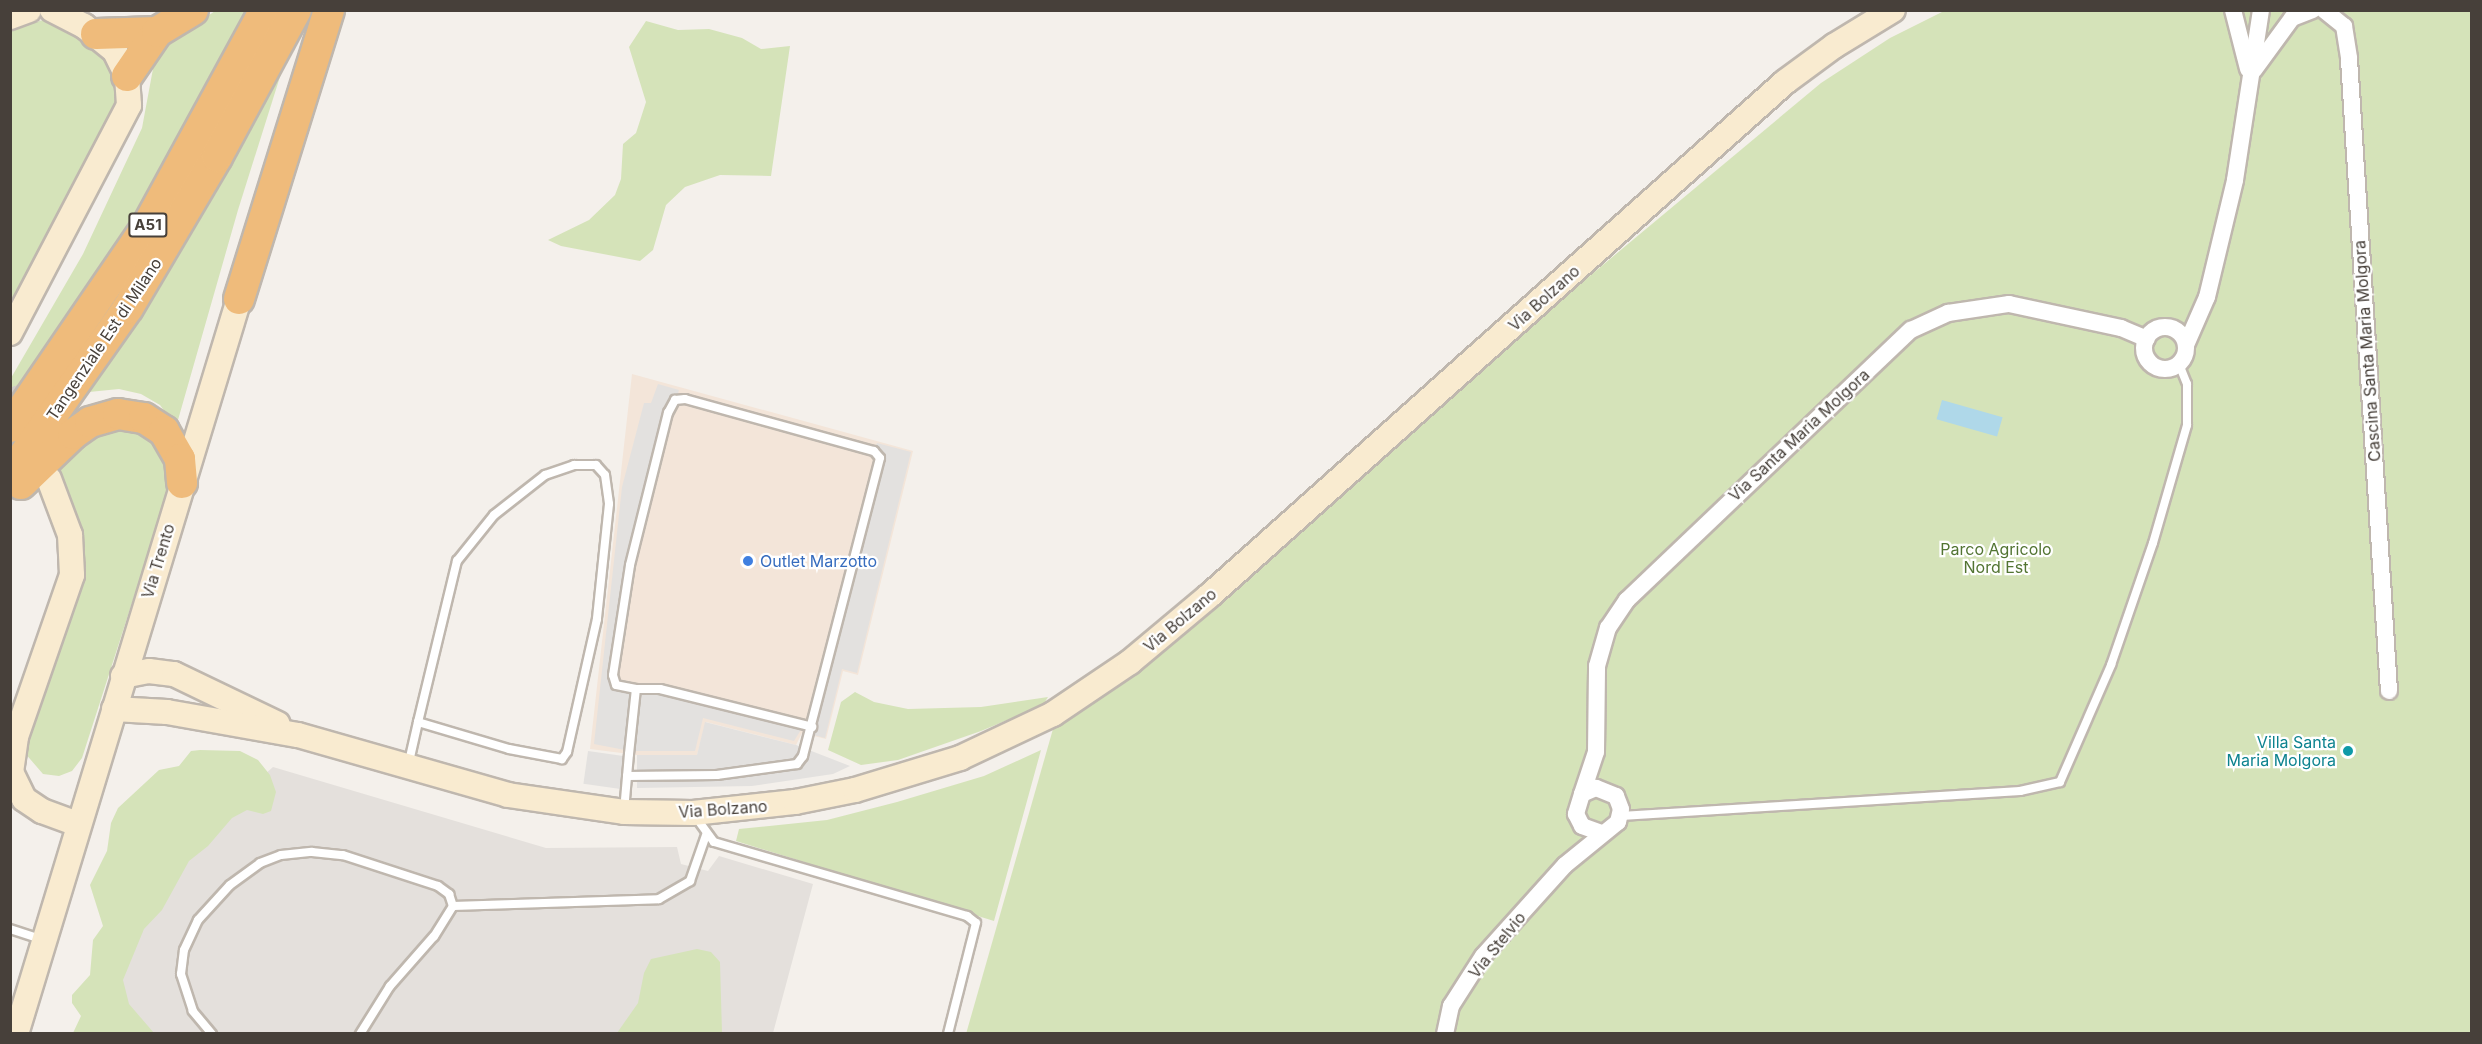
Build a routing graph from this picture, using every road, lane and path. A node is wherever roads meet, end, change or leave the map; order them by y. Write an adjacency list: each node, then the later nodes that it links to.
1 (52, 10): 13 (street)
2 (193, 10): 14 (highway)
3 (265, 10): 22 (highway, Tangenziale Est di Milano / A51)
4 (297, 10): 23 (highway, Tangenziale Est di Milano / A51)
5 (329, 10): 17 (highway)
6 (1893, 10): 40 (street, Via Bolzano)
7 (2234, 10): 15 (street)
8 (2261, 10): 15 (street)
9 (2313, 10): 15 (street)
10 (28, 11): 12 (street)
11 (2329, 12): 29 (street, Cascina Santa Maria Molgora)
12 (10, 17)
13 (90, 25): 14 (highway); 16 (street)
14 (157, 32): 16 (highway)
15 (2250, 75): 20 (street)
16 (127, 76): 18 (street)
17 (239, 299): 25 (street, Via Trento)
18 (10, 333)
19 (2147, 339): 20 (street); 21 (street); 34 (street, Via Santa Maria Molgora)
20 (2186, 345): 21 (street)
21 (2179, 364): 41 (lane)
22 (10, 427)
23 (10, 475)
24 (49, 479): 43 (street)
25 (182, 483): 26 (highway); 27 (street, Via Trento)
26 (10, 494)
27 (123, 675): 30 (street, Via Trento); 33 (street)
28 (636, 689): 32 (lane); 32 (lane); 36 (lane)
29 (2389, 691)
30 (114, 709): 33 (street); 43 (street, Via Trento)
31 (418, 722): 31 (lane); 35 (lane)
32 (812, 727): 36 (lane)
33 (298, 735): 35 (street, Via Bolzano)
34 (1596, 752): 37 (street); 38 (street)
35 (408, 766): 39 (street, Via Bolzano)
36 (627, 776): 39 (lane)
37 (1611, 791): 38 (street); 41 (street)
38 (1582, 794): 42 (street)
39 (624, 812): 40 (street, Via Bolzano)
40 (693, 813): 45 (lane)
41 (1621, 816): 44 (street)
42 (1578, 820): 44 (street); 46 (street, Via Stelvio)
43 (76, 824): 49 (street, Via Trento)
44 (1601, 833): 46 (street, Via Stelvio)
45 (706, 835): 47 (lane); 53 (lane)
46 (1565, 865): 54 (street, Via Stelvio)
47 (453, 906): 51 (lane); 52 (lane)
48 (10, 929): 49 (lane)
49 (44, 940): 50 (street, Via Trento)
50 (16, 1034)
51 (212, 1034)
52 (360, 1034)
53 (948, 1034)
54 (1445, 1034)

